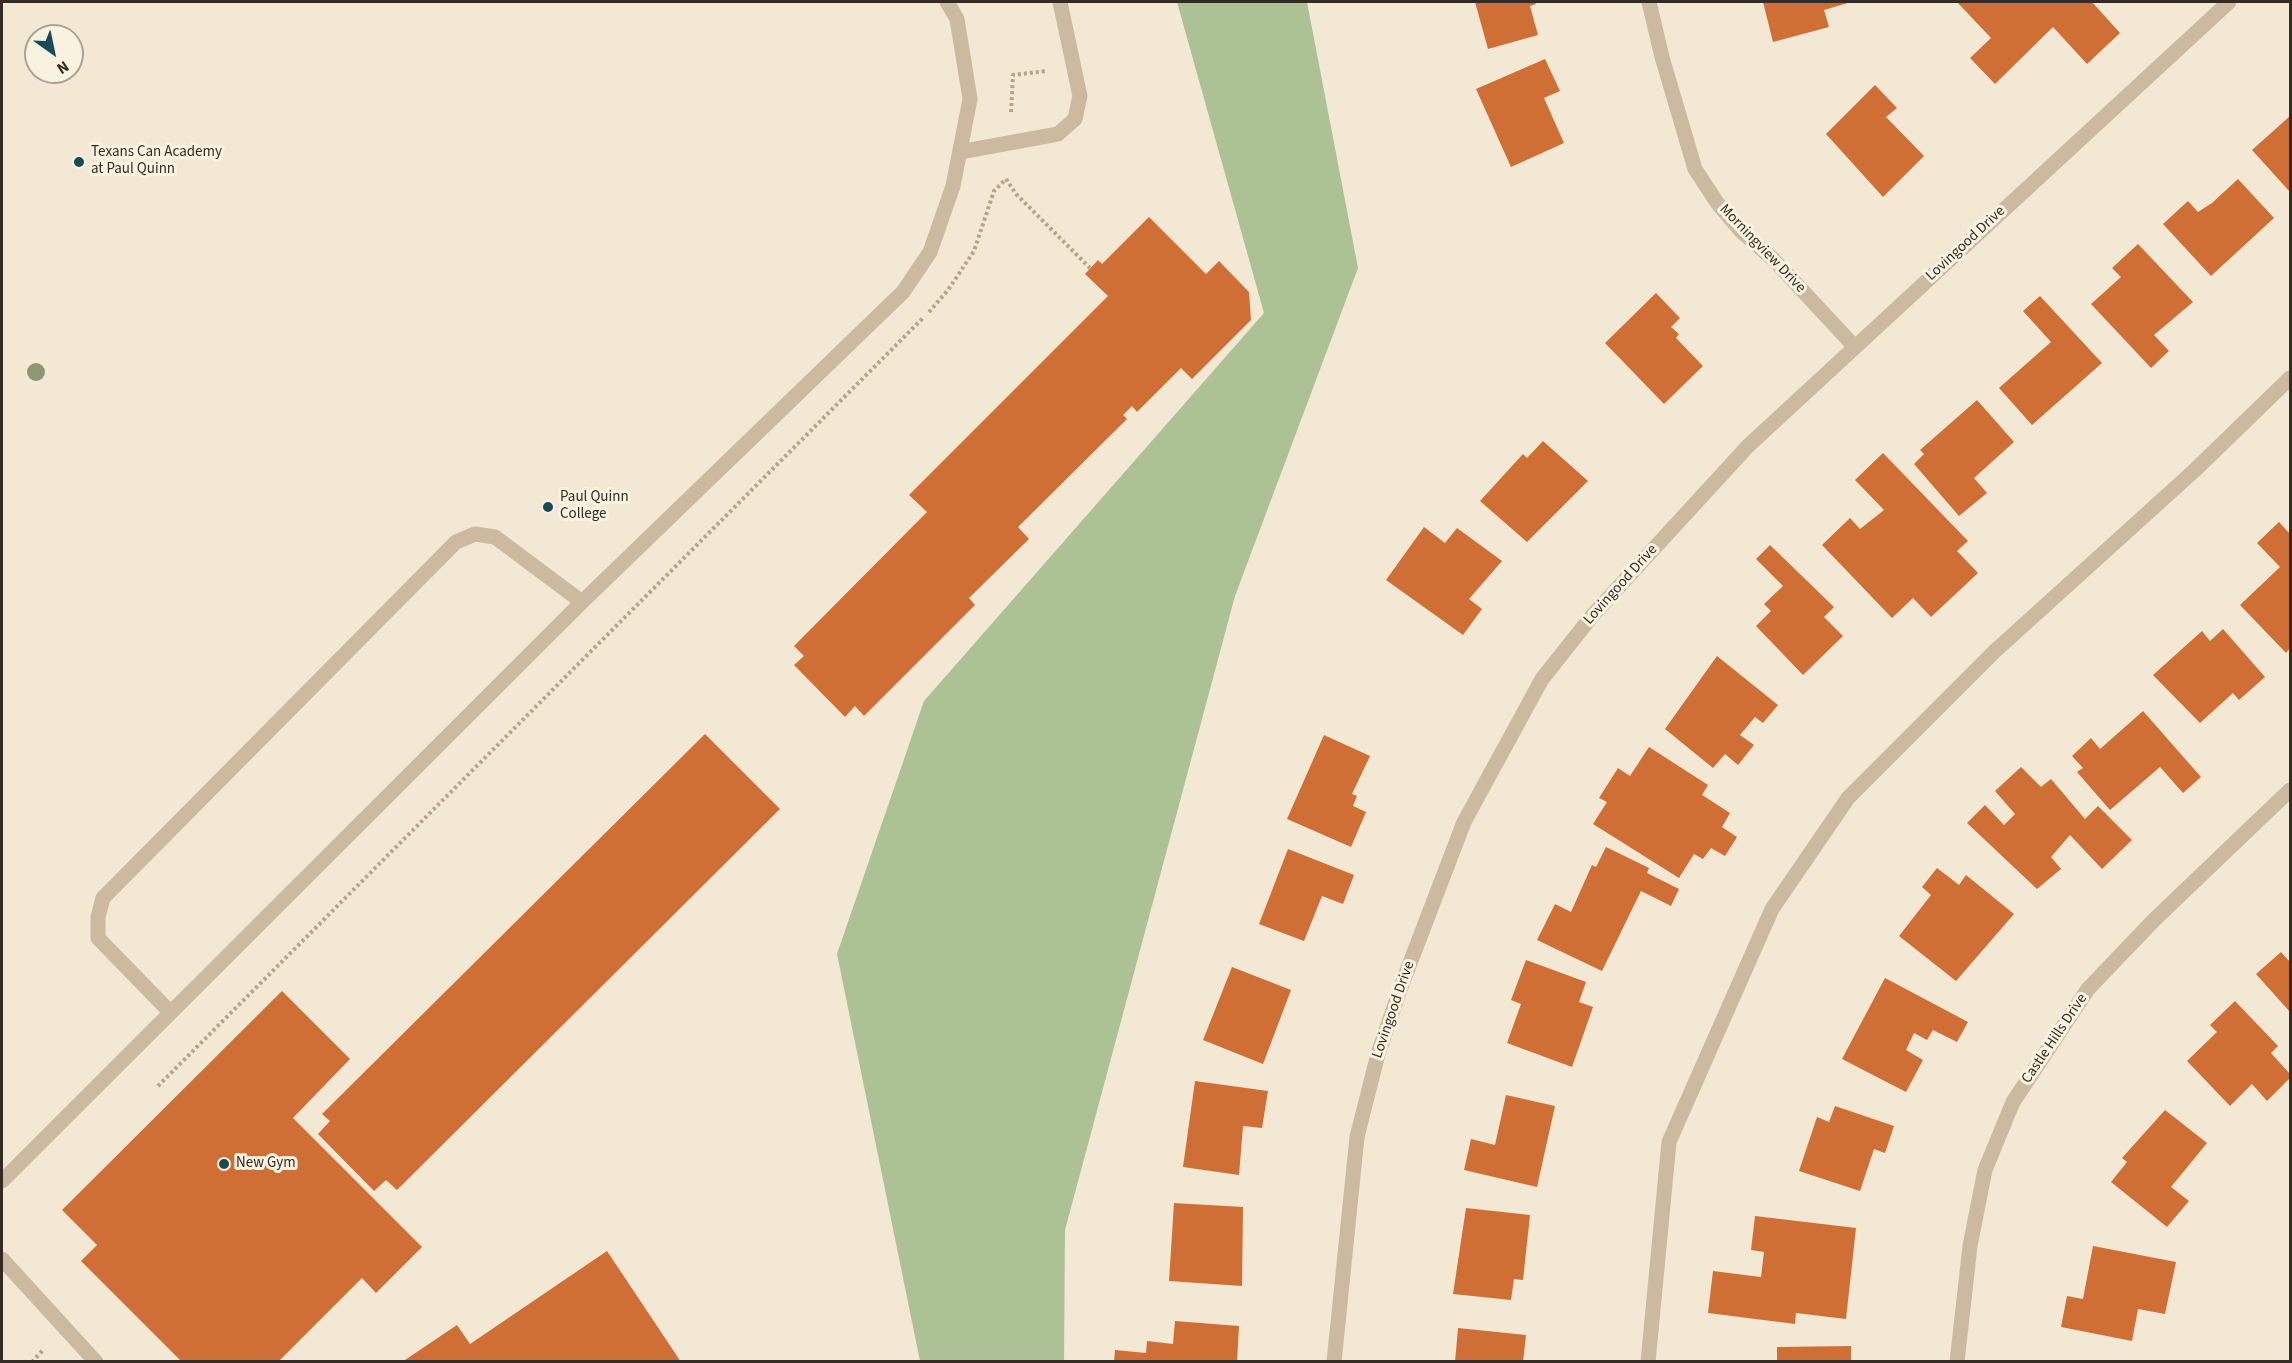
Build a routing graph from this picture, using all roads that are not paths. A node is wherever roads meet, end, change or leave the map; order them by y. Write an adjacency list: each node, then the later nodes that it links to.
1 (947, 2): 5 (street)
2 (1060, 2): 5 (street)
3 (1649, 2): 6 (street, Morningview Drive)
4 (2229, 2): 6 (street, Lovingood Drive)
5 (960, 152): 8 (street)
6 (1854, 346): 14 (street, Lovingood Drive)
7 (2290, 378): 15 (street)
8 (582, 602): 10 (street); 10 (street)
9 (2290, 790): 16 (street, Castle Hills Drive)
10 (170, 1012): 11 (street)
11 (2, 1181)
12 (2, 1259): 13 (street)
13 (96, 1362)
14 (1334, 1362)
15 (1648, 1362)
16 (1957, 1362)

